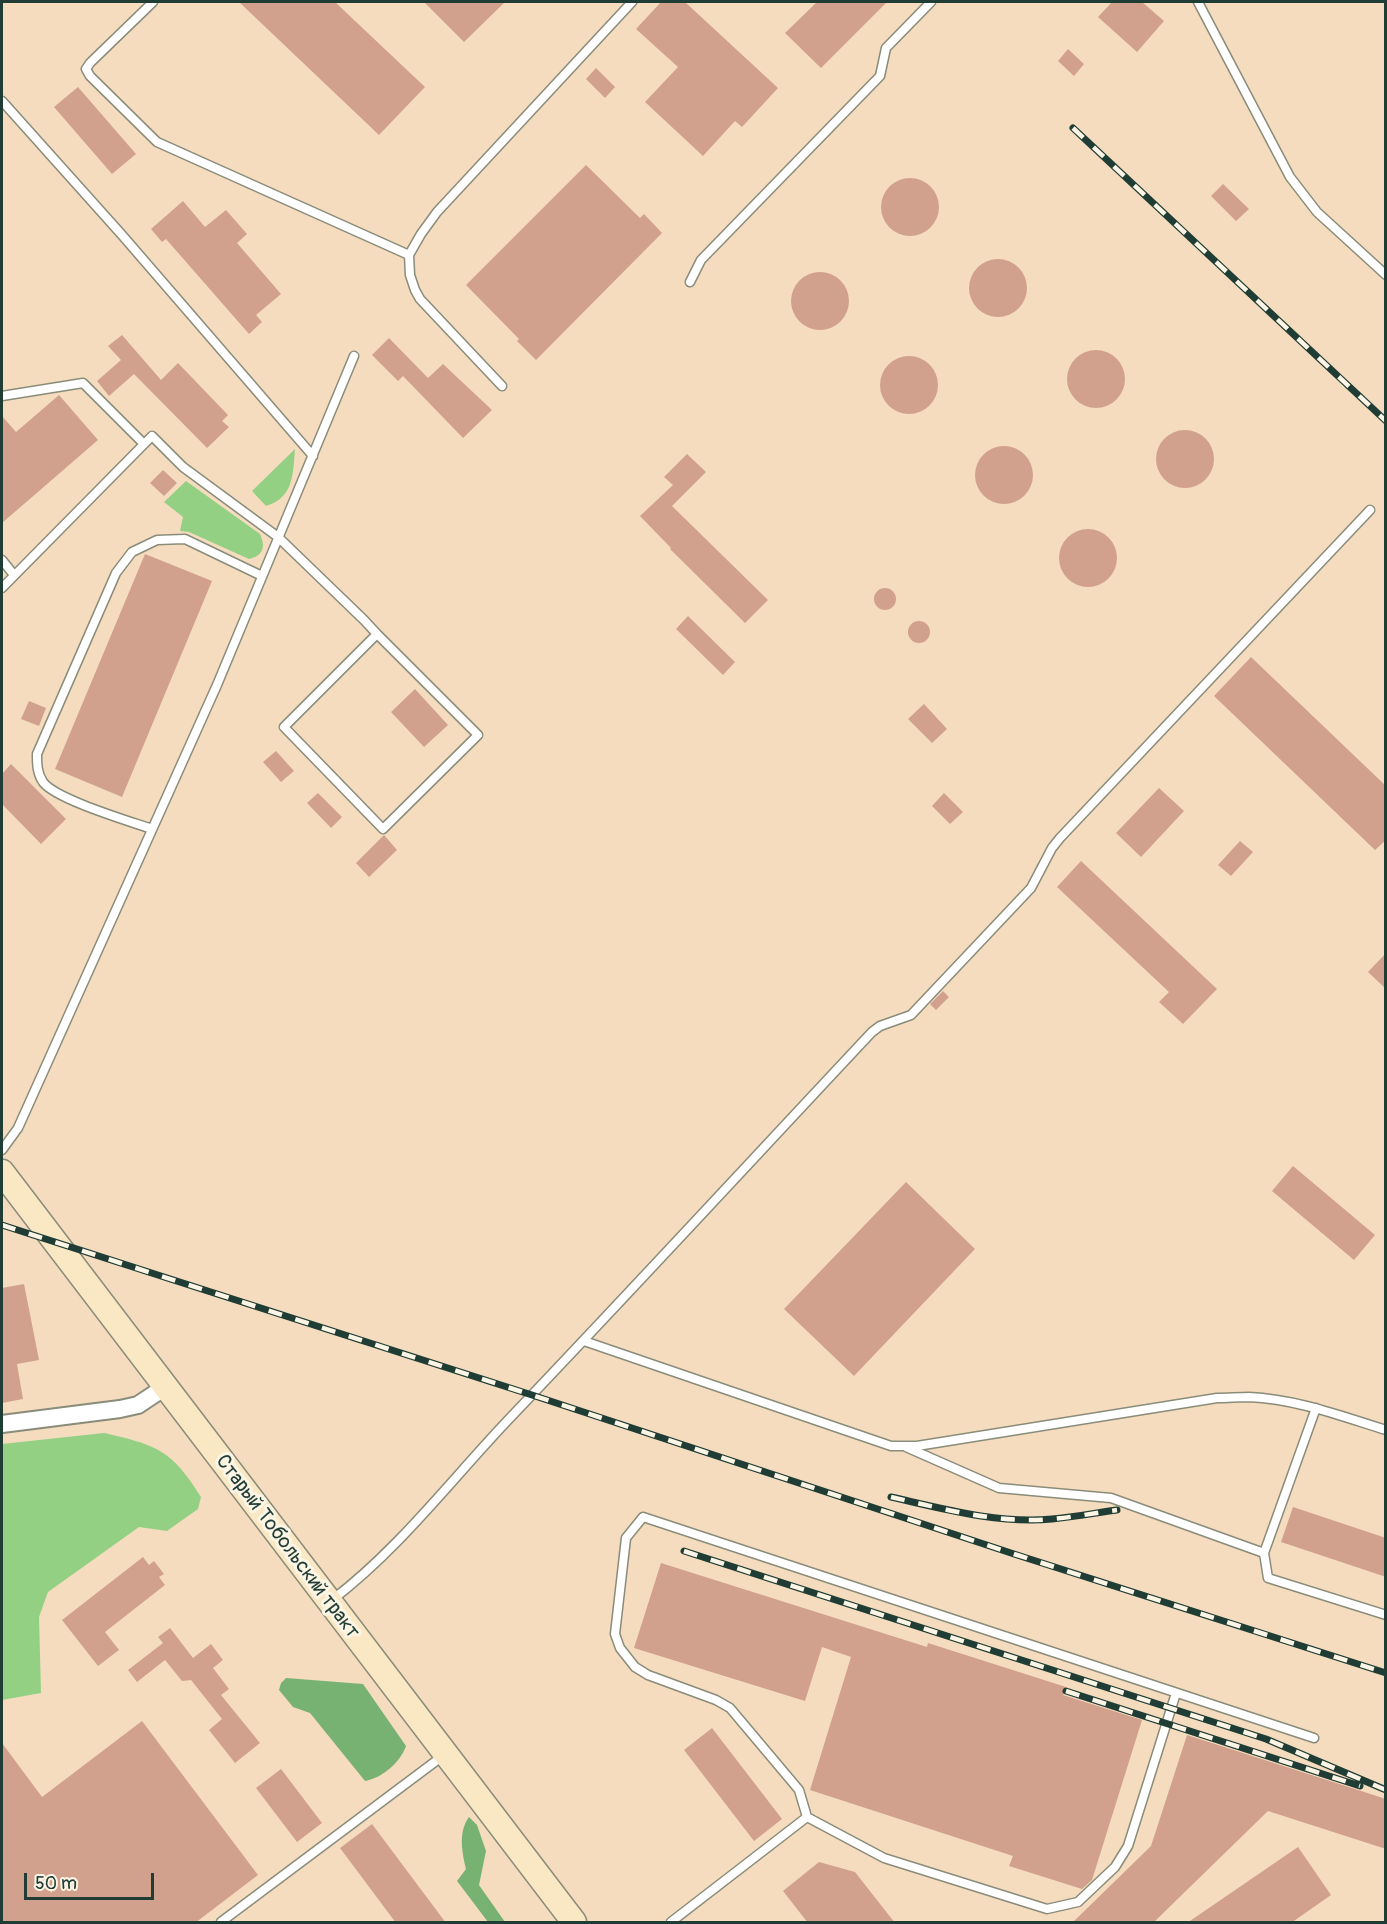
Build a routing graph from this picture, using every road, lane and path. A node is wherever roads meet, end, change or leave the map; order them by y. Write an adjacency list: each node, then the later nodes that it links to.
1 (153, 2): 6 (lane)
2 (632, 2): 6 (lane)
3 (931, 2): 8 (lane)
4 (1198, 2): 7 (lane)
5 (2, 101): 13 (lane)
6 (409, 255): 10 (lane)
7 (1386, 275)
8 (690, 282)
9 (354, 356): 13 (lane)
10 (502, 386)
11 (2, 396): 12 (lane)
12 (144, 444): 15 (lane); 17 (lane)
13 (314, 456): 15 (lane)
14 (1370, 510): 24 (lane)
15 (278, 537): 18 (lane); 20 (lane)
16 (2, 560): 17 (lane)
17 (14, 575): 19 (lane)
18 (262, 576): 21 (lane); 21 (lane)
19 (2, 588)
20 (378, 634): 20 (lane)
21 (152, 829): 22 (lane)
22 (2, 1150)
23 (2, 1172): 25 (street, Старый Тобольский тракт)
24 (584, 1341): 29 (lane); 31 (lane)
25 (165, 1387): 27 (street); 31 (street, Старый Тобольский тракт)
26 (1316, 1408): 28 (lane); 29 (lane); 30 (lane)
27 (2, 1424)
28 (1386, 1430)
29 (904, 1447): 30 (lane)
30 (1264, 1553): 32 (lane)
31 (329, 1602): 35 (street, Старый Тобольский тракт)
32 (1386, 1615)
33 (1176, 1693): 34 (lane); 36 (lane); 36 (lane)
34 (1314, 1738)
35 (445, 1755): 37 (lane); 38 (street, Старый Тобольский тракт)
36 (807, 1817): 39 (lane)
37 (221, 1923)
38 (574, 1923)
39 (671, 1923)

